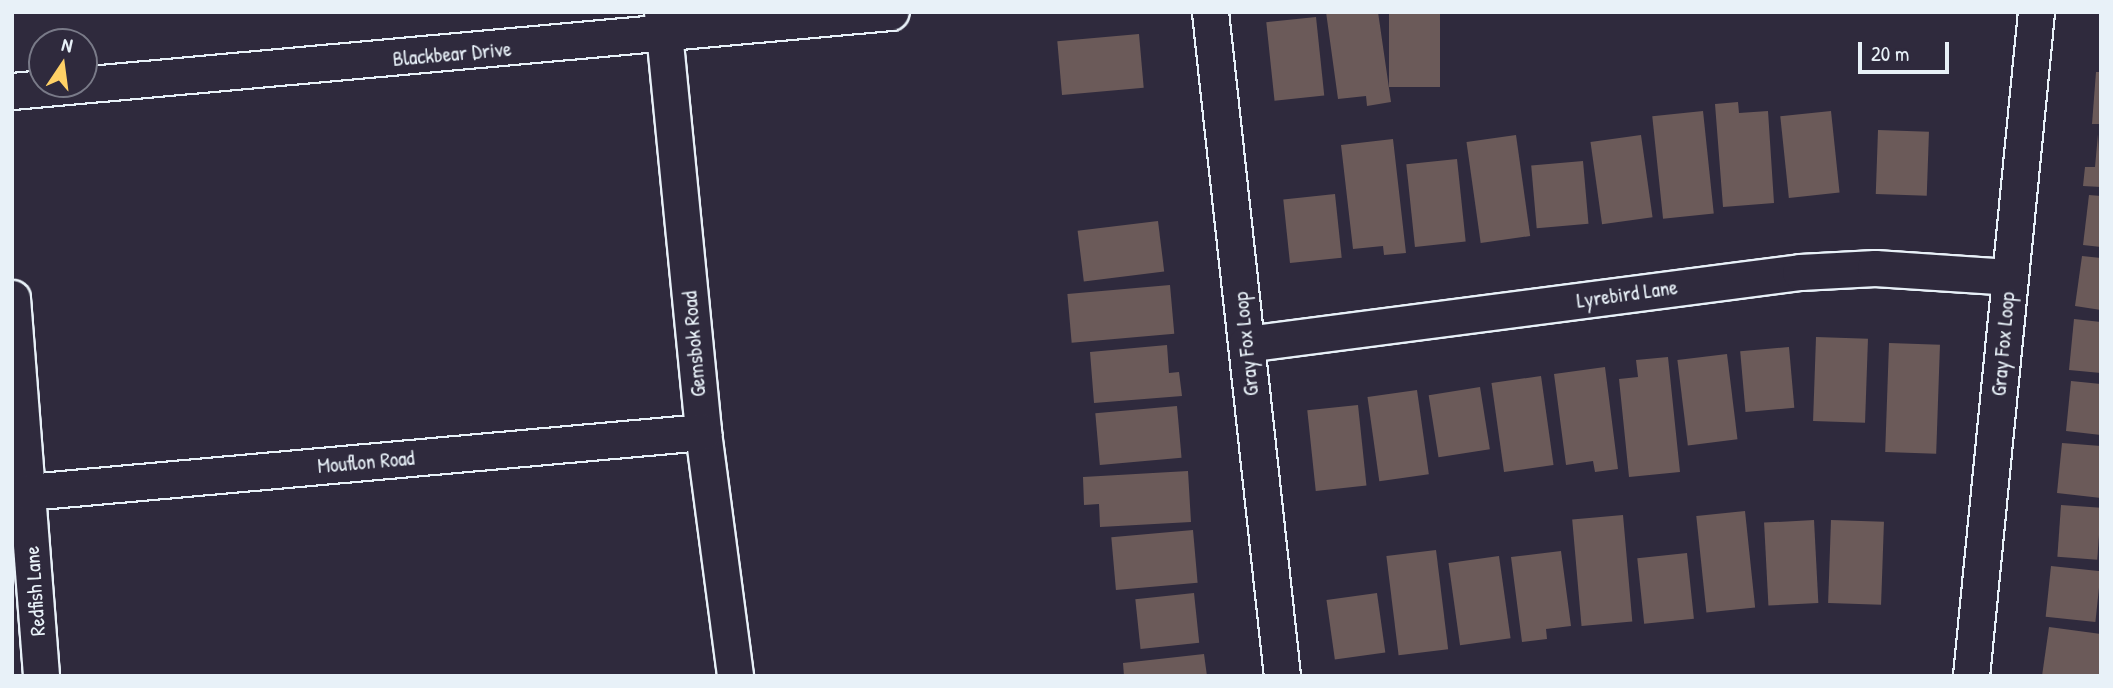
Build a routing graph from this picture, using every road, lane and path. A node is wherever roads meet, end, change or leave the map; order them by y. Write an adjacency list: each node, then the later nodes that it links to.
1 (890, 12): 4 (street, Blackbear Drive)
2 (1210, 12): 8 (street, Gray Fox Loop)
3 (2036, 12): 6 (street, Gray Fox Loop)
4 (664, 24): 5 (street, Blackbear Drive); 9 (street, Gemsbok Road)
5 (12, 91)
6 (2009, 277): 8 (street, Lyrebird Lane); 14 (street, Gray Fox Loop)
7 (12, 298): 10 (street, Redfish Lane)
8 (1246, 344): 13 (street, Gray Fox Loop)
9 (703, 432): 10 (street, Mouflon Road); 12 (street, Gemsbok Road)
10 (29, 492): 11 (street, Redfish Lane)
11 (41, 676)
12 (735, 676)
13 (1282, 676)
14 (1972, 676)

